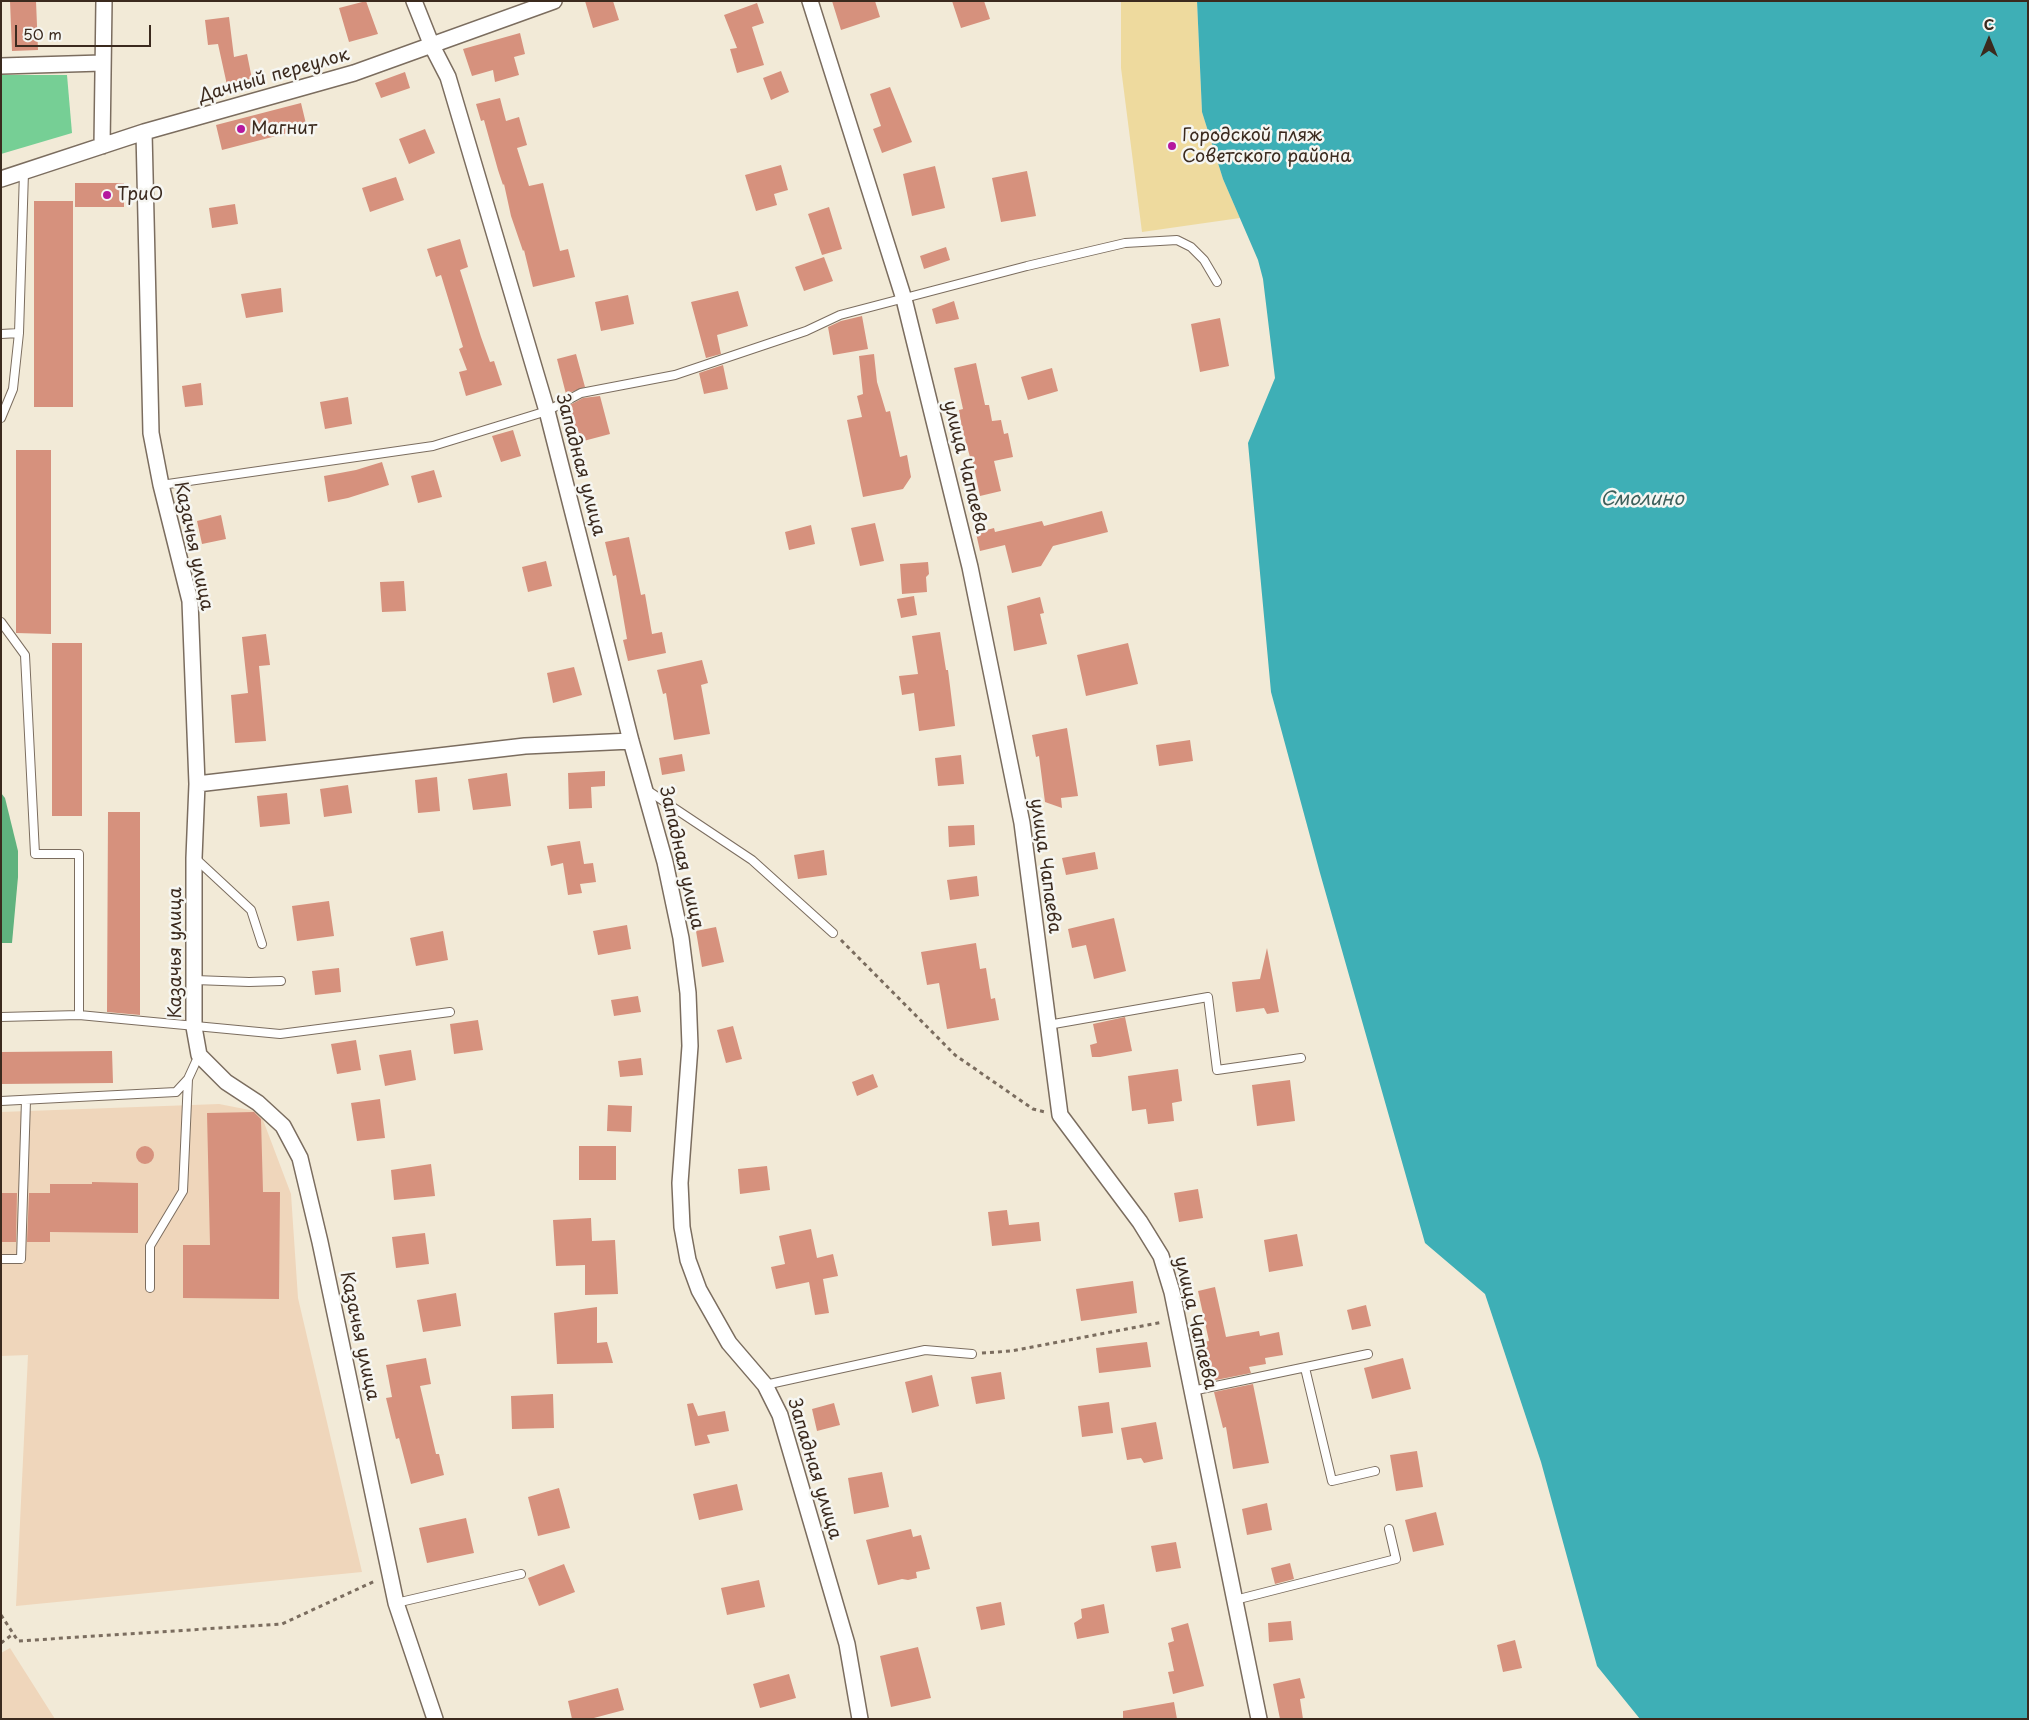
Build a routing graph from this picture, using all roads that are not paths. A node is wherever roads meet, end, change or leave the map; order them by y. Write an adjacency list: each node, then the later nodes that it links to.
1 (104, 1): 6 (street)
2 (414, 1): 5 (street, Западная улица)
3 (554, 1): 5 (street, Дачный переулок)
4 (810, 1): 13 (street, улица Чапаева)
5 (432, 46): 8 (street, Дачный переулок); 16 (street, Западная улица)
6 (102, 63): 7 (street); 9 (street)
7 (1, 66)
8 (144, 132): 9 (street, Дачный переулок); 18 (street, Казачья улица)
9 (102, 146): 10 (street, Дачный переулок)
10 (24, 172): 11 (street, Дачный переулок); 14 (lane)
11 (1, 179)
12 (1217, 282): 13 (lane)
13 (904, 299): 16 (lane); 31 (street, улица Чапаева)
14 (19, 333): 15 (lane); 17 (lane)
15 (1, 334)
16 (547, 412): 18 (lane); 20 (street, Западная улица)
17 (1, 418)
18 (161, 485): 21 (street, Казачья улица)
19 (1, 622): 29 (lane)
20 (632, 741): 21 (street); 22 (street, Западная улица)
21 (197, 784): 23 (street, Казачья улица)
22 (645, 789): 24 (lane); 43 (street, Западная улица)
23 (194, 858): 25 (lane); 26 (street, Казачья улица)
24 (833, 933)
25 (262, 944)
26 (195, 980): 27 (lane); 32 (street, Казачья улица)
27 (281, 981)
28 (450, 1012): 32 (lane)
29 (79, 1016): 30 (lane); 32 (lane)
30 (1, 1017)
31 (1048, 1024): 34 (lane); 44 (street, улица Чапаева)
32 (194, 1027): 33 (street, Казачья улица)
33 (199, 1055): 35 (lane); 49 (street, Казачья улица)
34 (1301, 1058)
35 (188, 1079): 36 (lane); 39 (lane)
36 (26, 1100): 37 (lane); 38 (lane)
37 (1, 1102)
38 (1, 1259)
39 (150, 1288)
40 (972, 1354): 43 (lane)
41 (1368, 1354): 42 (lane)
42 (1305, 1368): 44 (lane); 45 (lane)
43 (765, 1385): 51 (street, Западная улица)
44 (1192, 1391): 48 (street, улица Чапаева)
45 (1376, 1472)
46 (1389, 1529): 48 (lane)
47 (521, 1574): 49 (lane)
48 (1235, 1600): 52 (street, улица Чапаева)
49 (396, 1603): 50 (street, Казачья улица)
50 (435, 1719)
51 (860, 1719)
52 (1259, 1719)

